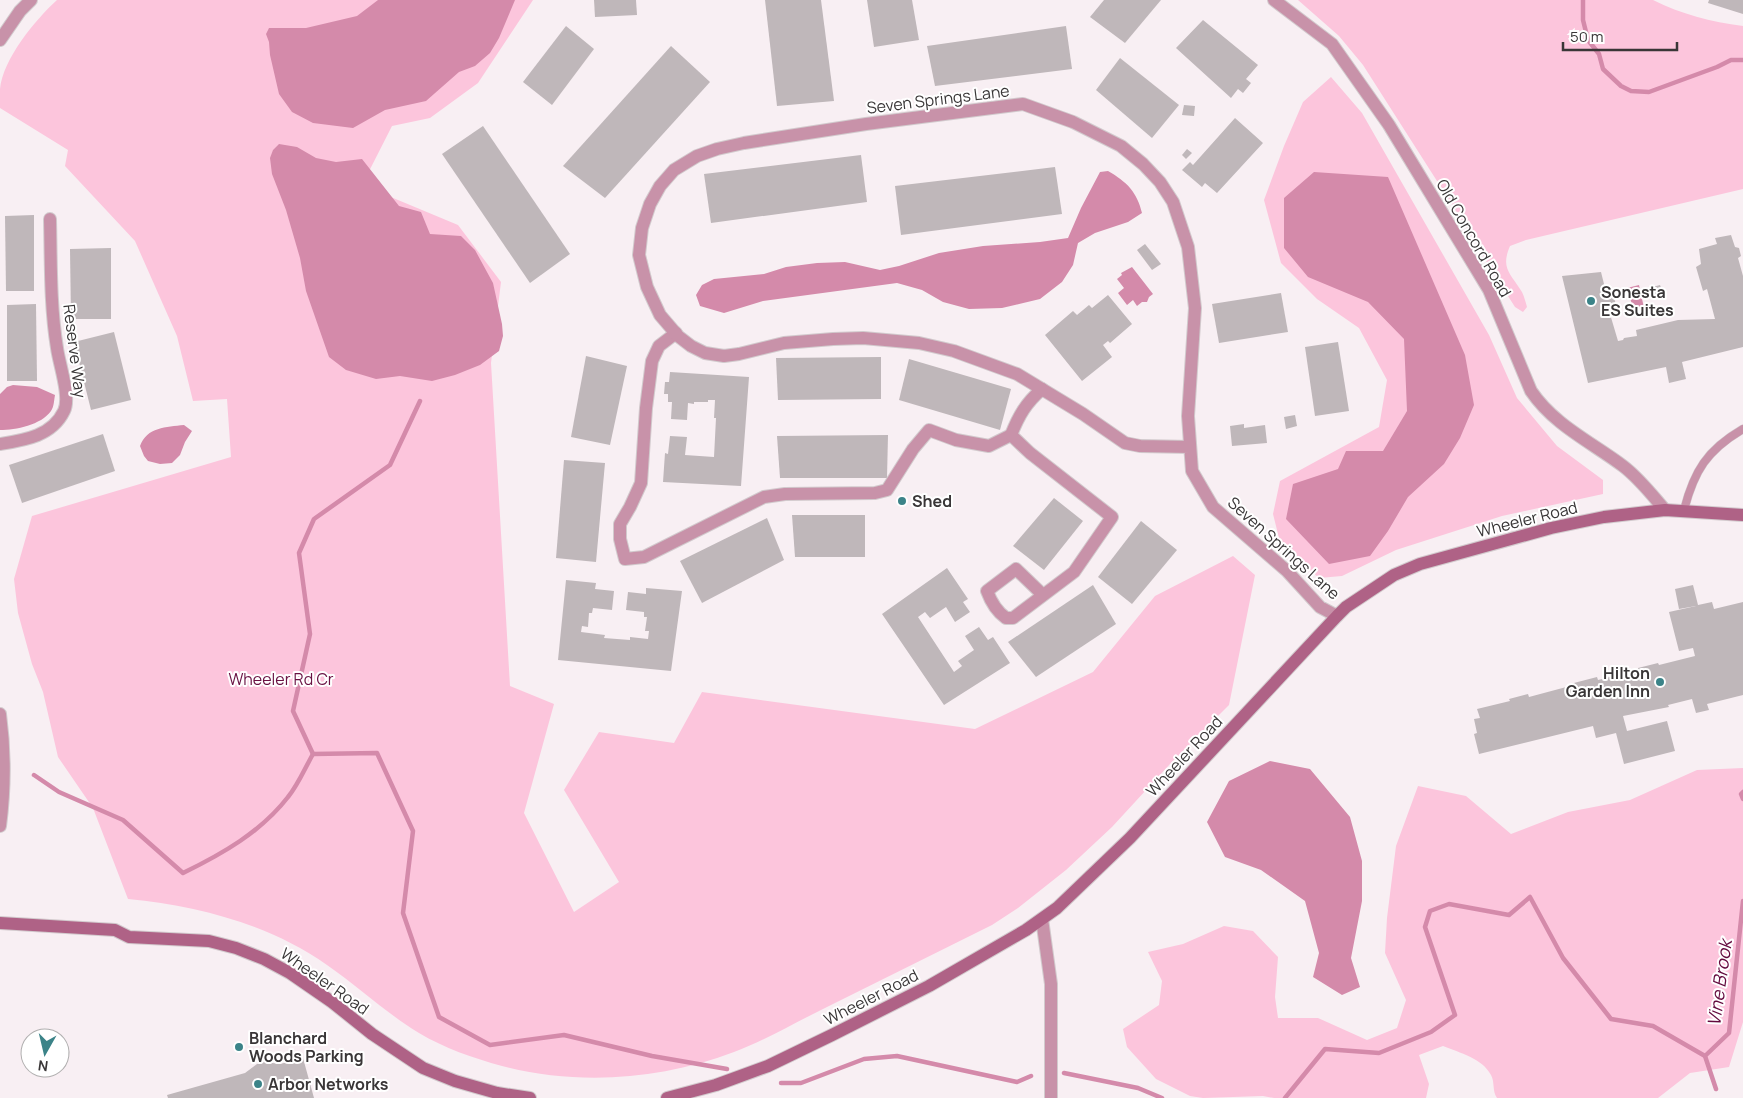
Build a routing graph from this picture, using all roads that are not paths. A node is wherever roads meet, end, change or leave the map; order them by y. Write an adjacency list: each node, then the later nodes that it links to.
1 (31, 0): 3 (street)
2 (1274, 0): 11 (street, Old Concord Road)
3 (0, 40)
4 (50, 219): 9 (street, Reserve Way)
5 (676, 333): 6 (street, Seven Springs Lane); 8 (street); 10 (street, Seven Springs Lane)
6 (1042, 389): 8 (street); 10 (street, Seven Springs Lane)
7 (1743, 429): 12 (lane)
8 (1011, 435): 14 (street)
9 (0, 444)
10 (1190, 447): 15 (street, Seven Springs Lane)
11 (1665, 510): 12 (main road, Wheeler Road); 15 (main road, Wheeler Road)
12 (1684, 510): 13 (main road, Wheeler Road)
13 (1743, 515)
14 (1043, 595)
15 (1337, 616): 18 (main road, Wheeler Road)
16 (0, 714): 17 (street)
17 (0, 826)
18 (1042, 919): 21 (main road, Wheeler Road); 22 (street)
19 (0, 923): 20 (main road, Wheeler Road)
20 (530, 1098)
21 (667, 1098)
22 (1051, 1098)

